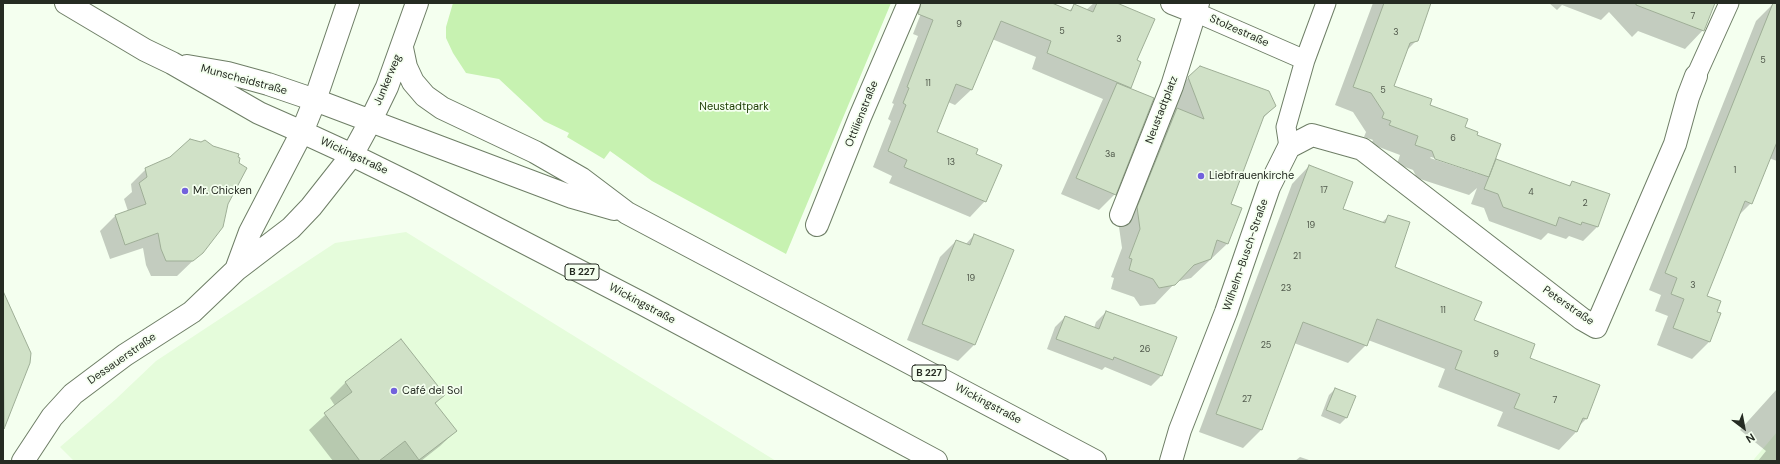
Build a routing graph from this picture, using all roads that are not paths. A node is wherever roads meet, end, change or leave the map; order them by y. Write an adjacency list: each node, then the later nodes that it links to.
1 (66, 3): 11 (main road, Munscheidstraße)
2 (348, 3): 13 (main road)
3 (417, 3): 9 (main road, Junkerweg)
4 (909, 3): 20 (main road, Ottilienstraße)
5 (1172, 3): 8 (main road, Stolzestraße)
6 (1326, 3): 10 (street)
7 (1729, 3): 12 (street, Peterstraße)
8 (1197, 7): 10 (street, Stolzestraße); 19 (main road, Neustadtplatz)
9 (402, 48): 14 (main road, Junkerweg); 18 (main road, Wickingstraße / B 227)
10 (1305, 60): 16 (street)
11 (172, 63): 13 (main road, Munscheidstraße); 15 (main road, Munscheidstraße)
12 (1696, 76): 16 (main road, Peterstraße)
13 (314, 100): 14 (main road, Wickingstraße); 15 (main road)
14 (370, 122): 17 (main road, Junkerweg); 18 (main road, Wickingstraße)
15 (302, 132): 17 (main road, Wickingstraße / B 227); 21 (main road, Dessauerstraße)
16 (1289, 147): 25 (main road, Wilhelm-Busch-Straße)
17 (352, 155): 21 (main road, Dessauerstraße); 23 (main road, Wickingstraße / B 227)
18 (627, 213): 24 (main road, Wickingstraße / B 227)
19 (1120, 215)
20 (817, 225)
21 (236, 270): 22 (main road, Dessauerstraße)
22 (23, 461)
23 (936, 461)
24 (1096, 461)
25 (1171, 461)

